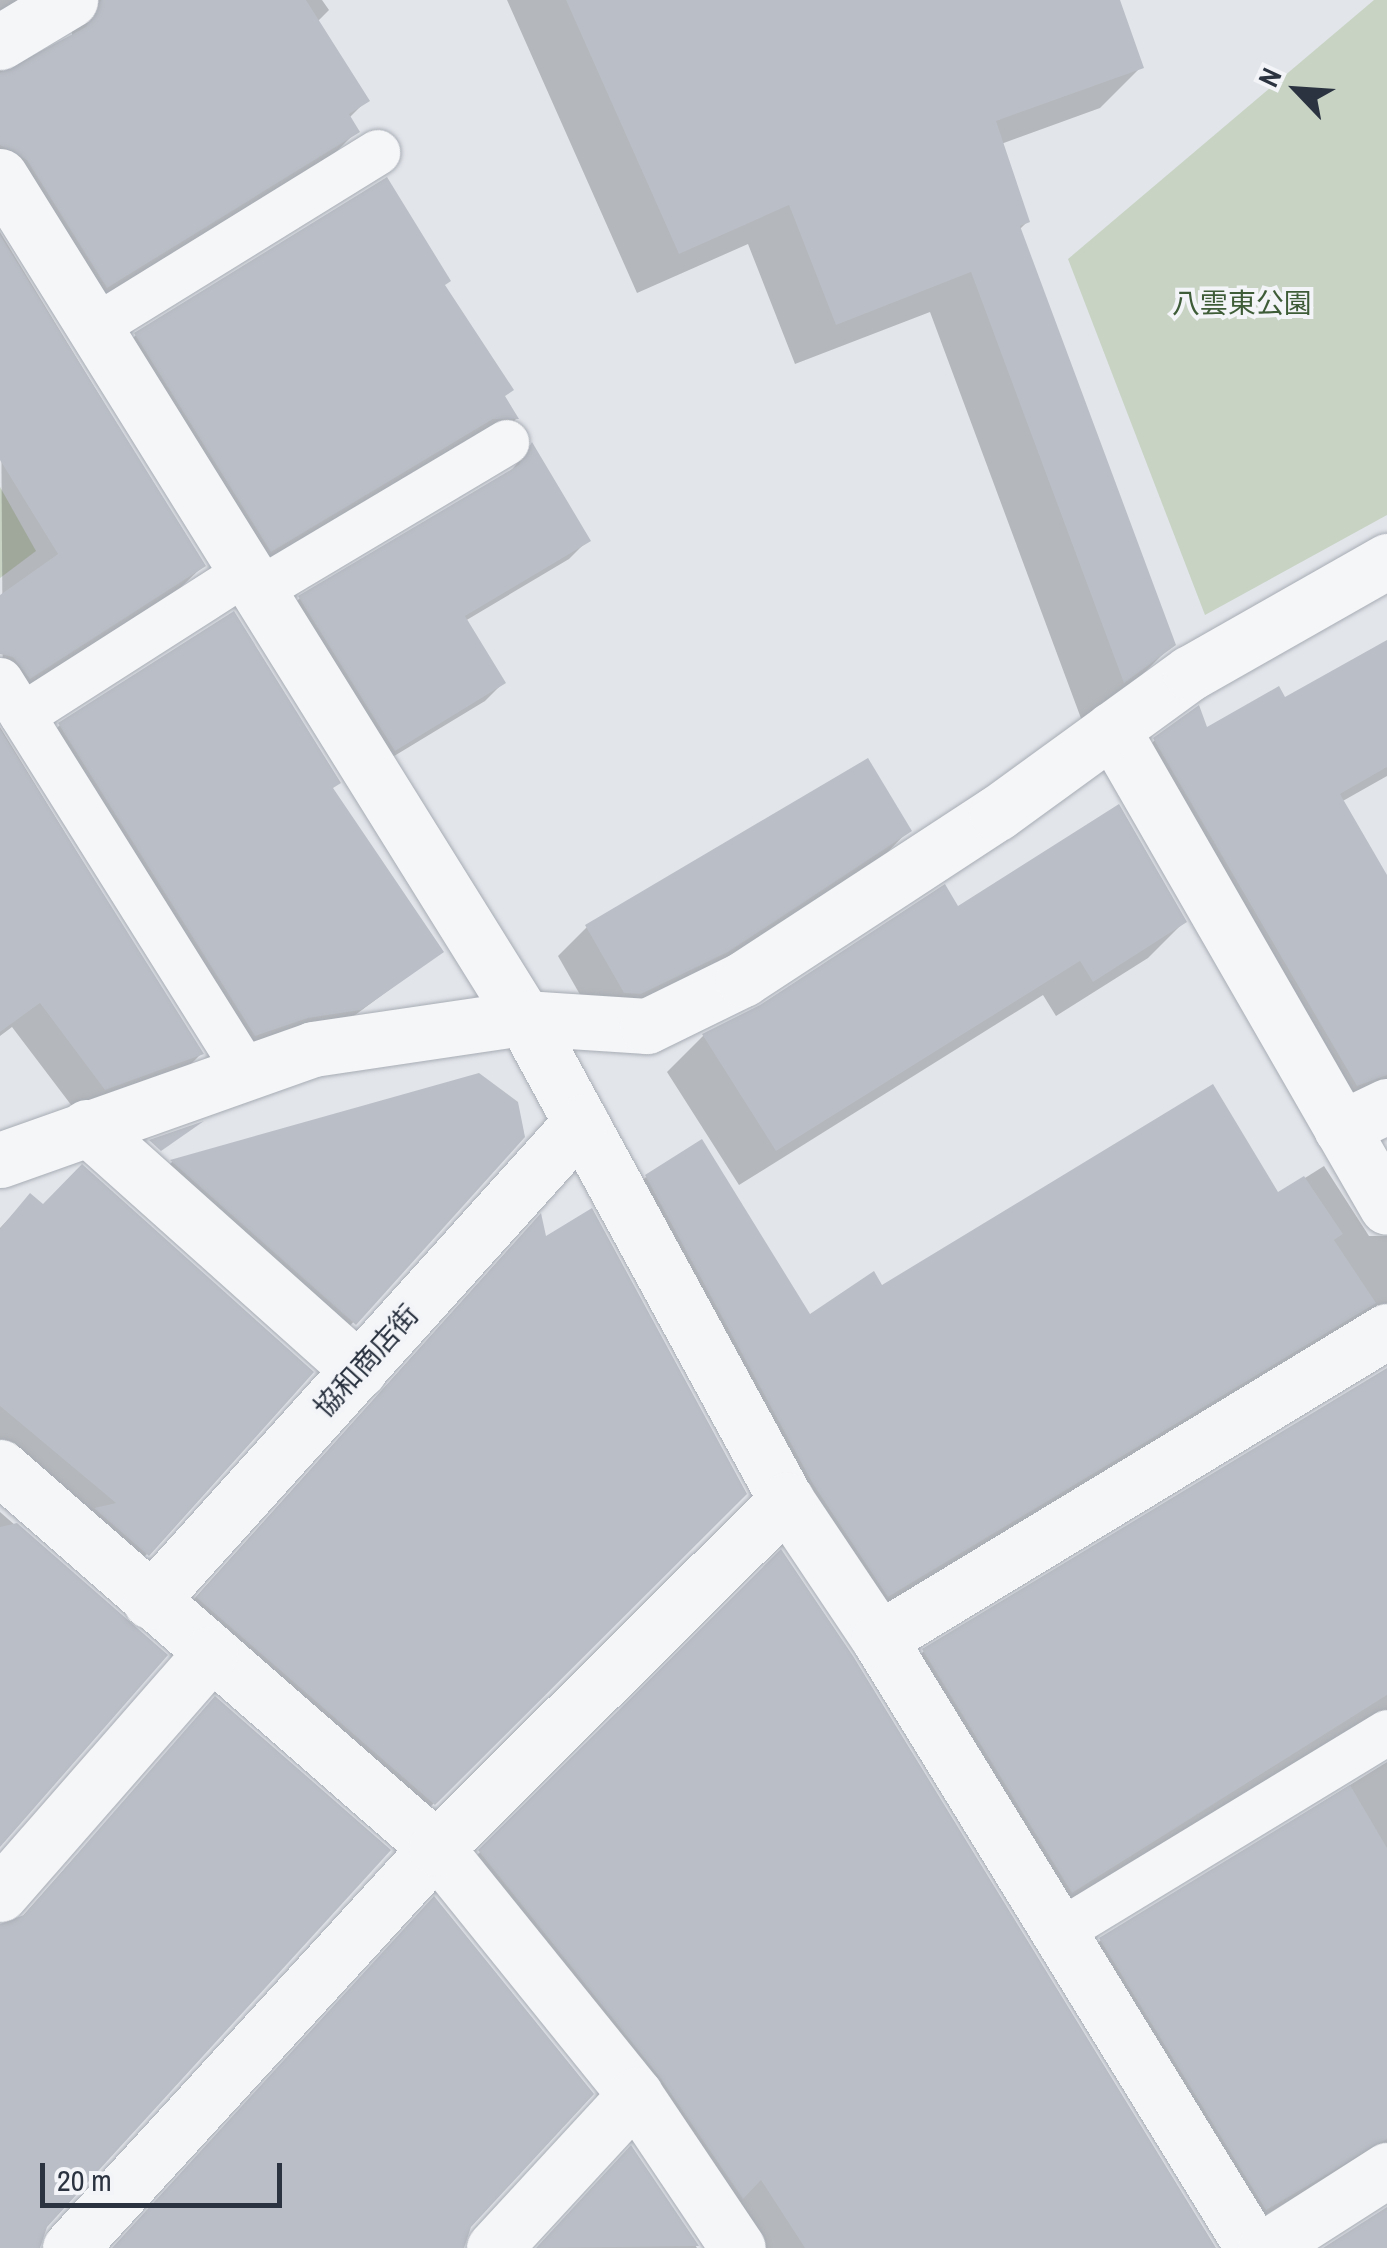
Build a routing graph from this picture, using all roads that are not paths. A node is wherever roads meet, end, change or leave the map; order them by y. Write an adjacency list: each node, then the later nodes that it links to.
1 (70, 0): 2 (street)
2 (0, 42)
3 (377, 152): 5 (lane)
4 (0, 176): 5 (street)
5 (94, 327): 8 (street)
6 (506, 442): 8 (lane)
7 (1387, 560): 10 (street)
8 (252, 580): 9 (lane); 11 (street)
9 (11, 698): 12 (lane)
10 (1112, 729): 11 (street); 13 (street)
11 (524, 1018): 12 (street); 14 (street)
12 (246, 1072): 15 (street)
13 (1364, 1117): 17 (street)
14 (581, 1122): 19 (street, 協和商店街); 21 (street)
15 (88, 1127): 16 (street); 19 (street)
16 (0, 1160)
17 (1387, 1207)
18 (1387, 1331): 23 (street)
19 (359, 1370): 22 (street, 協和商店街)
20 (2, 1473): 22 (street)
21 (786, 1500): 23 (street); 26 (street)
22 (150, 1601): 24 (street)
23 (879, 1639): 28 (street)
24 (210, 1654): 26 (street); 27 (street)
25 (1387, 1732): 28 (lane)
26 (436, 1848): 29 (street); 31 (street)
27 (0, 1894)
28 (1058, 1932): 34 (street)
29 (635, 2095): 32 (street); 33 (street)
30 (1387, 2170): 35 (street)
31 (70, 2248)
32 (494, 2248)
33 (738, 2248)
34 (1252, 2248)
35 (1265, 2248)

